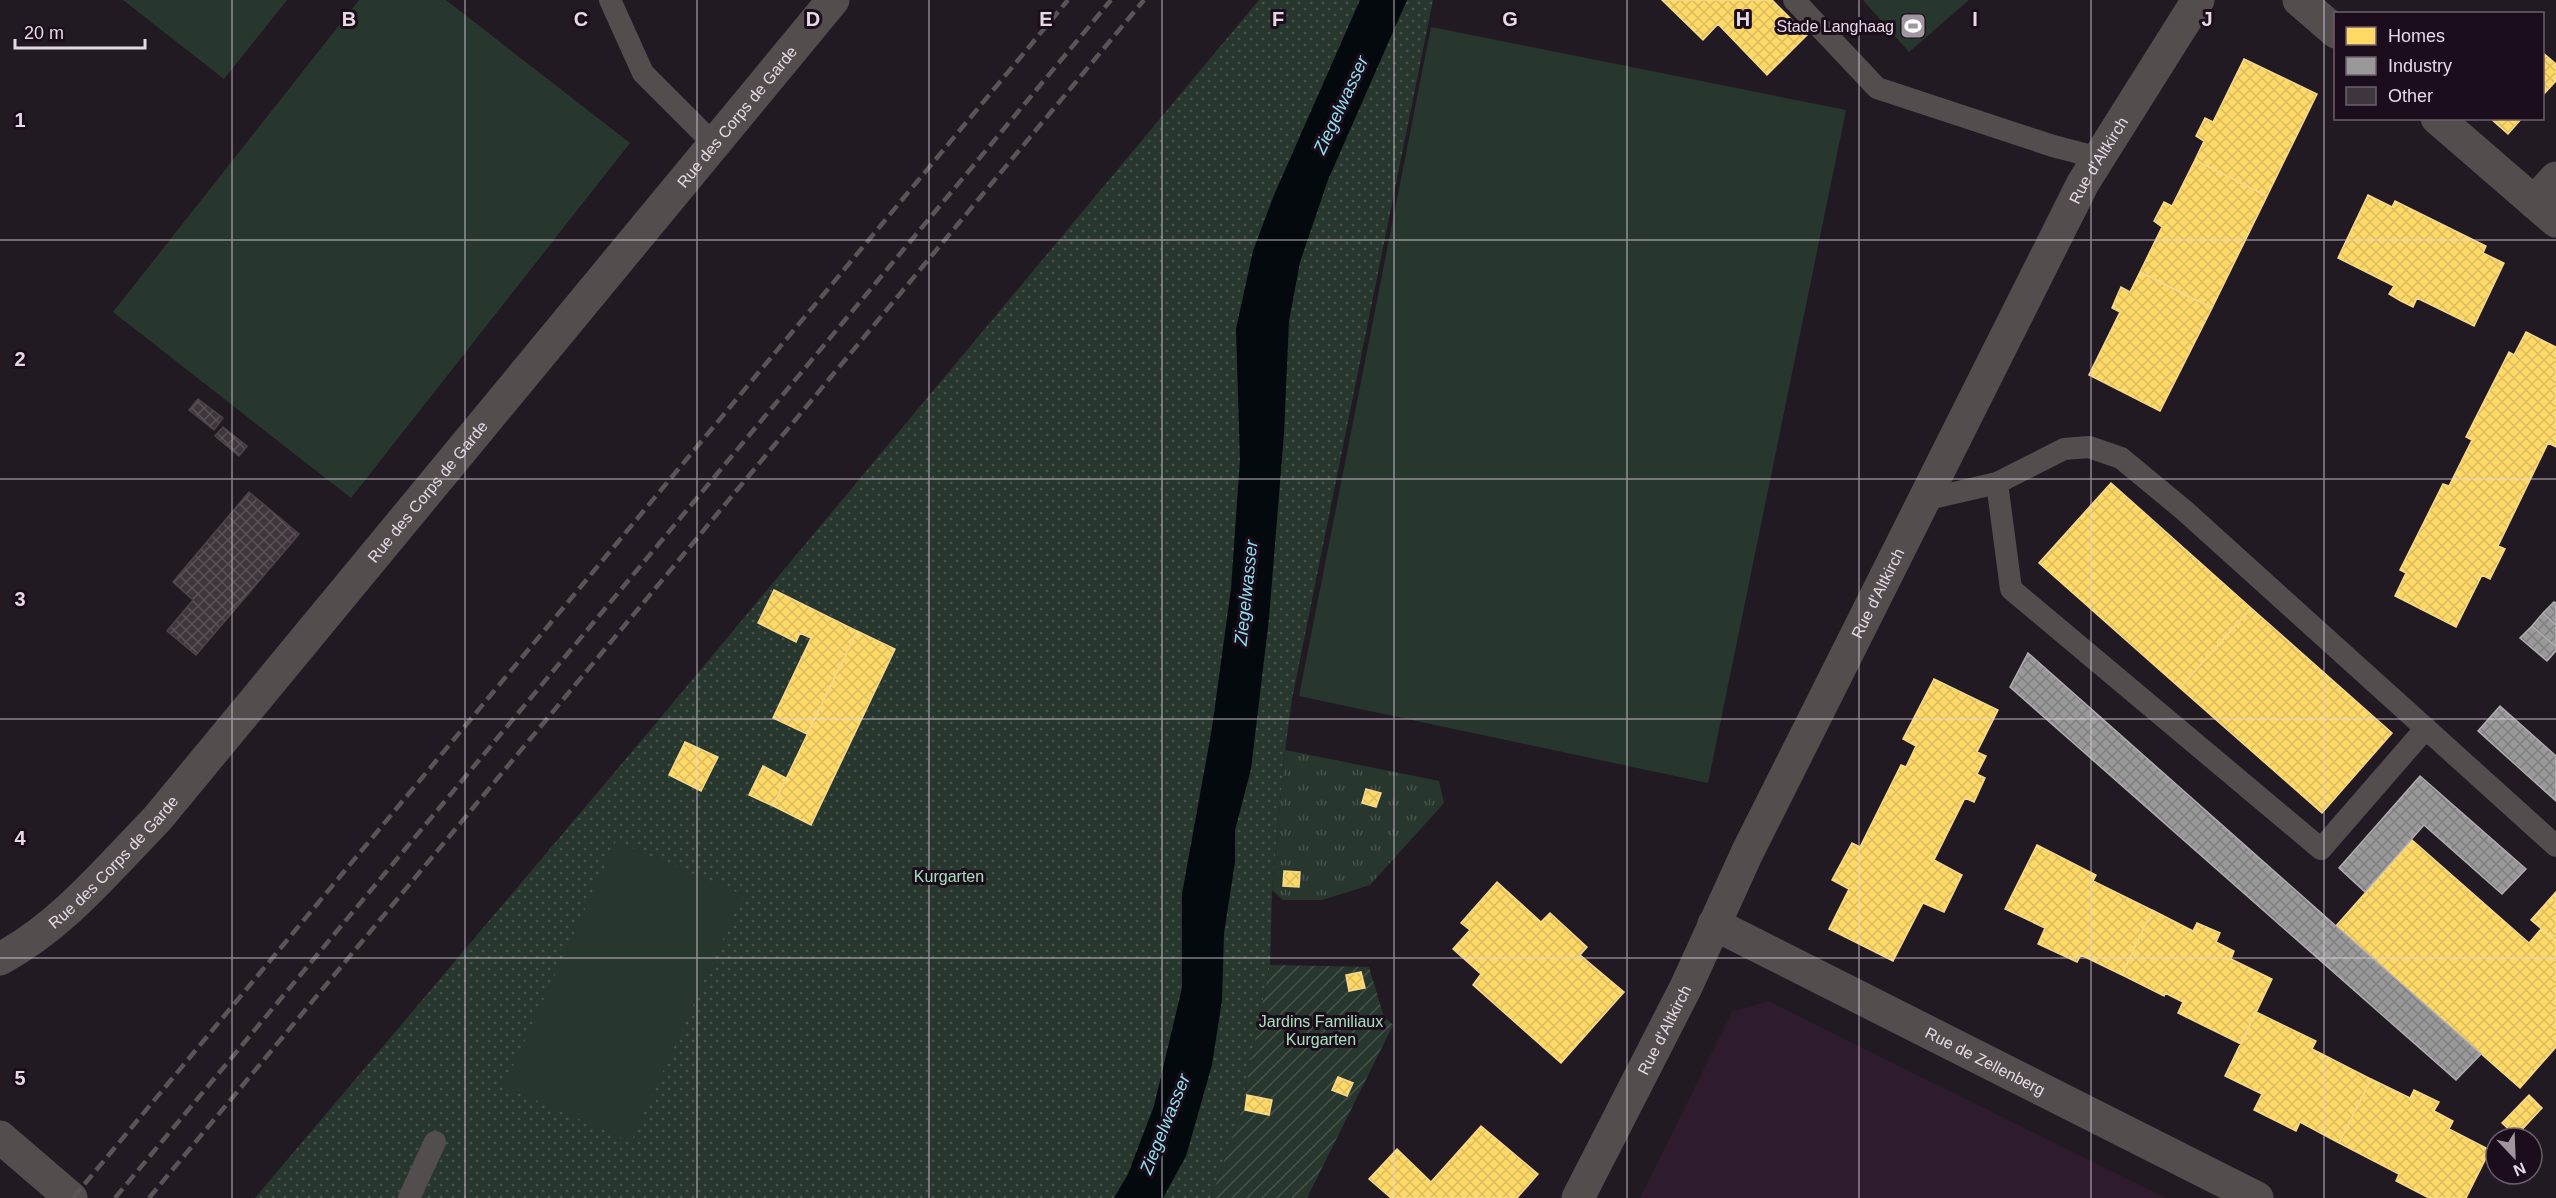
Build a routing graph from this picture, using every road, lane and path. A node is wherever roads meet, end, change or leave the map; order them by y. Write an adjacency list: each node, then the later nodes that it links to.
1 (610, 0): 8 (lane)
2 (833, 0): 8 (street, Rue des Corps de Garde)
3 (1794, 0): 9 (lane)
4 (2198, 0): 9 (street, Rue d'Altkirch)
5 (2299, 0): 6 (street)
6 (2334, 30)
7 (2439, 120): 11 (street)
8 (714, 144): 17 (street, Rue des Corps de Garde)
9 (2099, 158): 13 (street, Rue d'Altkirch)
10 (2556, 178): 11 (street)
11 (2545, 212)
12 (1997, 483): 13 (lane); 14 (lane); 14 (lane)
13 (1924, 500): 16 (street, Rue d'Altkirch)
14 (2426, 728): 15 (lane)
15 (2556, 846)
16 (1714, 924): 22 (street, Rue d'Altkirch); 23 (street, Rue de Zellenberg)
17 (0, 959)
18 (0, 1137): 20 (street)
19 (435, 1142): 21 (lane)
20 (71, 1198)
21 (409, 1198)
22 (1578, 1198)
23 (2257, 1198)

